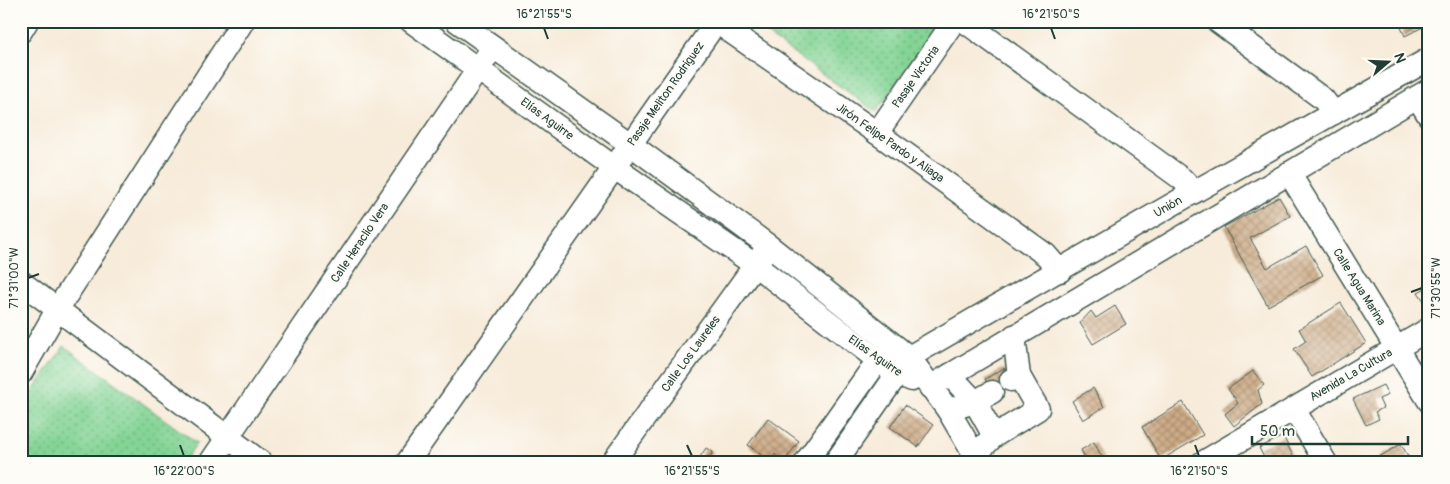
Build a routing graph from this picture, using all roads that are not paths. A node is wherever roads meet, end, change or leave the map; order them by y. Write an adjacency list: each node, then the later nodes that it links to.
1 (27, 21): 9 (street)
2 (243, 21): 25 (street)
3 (411, 21): 12 (street, Elías Aguirre)
4 (457, 21): 10 (street, Elías Aguirre)
5 (954, 21): 16 (street, Pasaje Victoria)
6 (964, 21): 20 (street)
7 (1217, 21): 14 (street)
8 (716, 22): 16 (street, Jirón Felipe Pardo y Aliaga); 17 (street, Pasaje Meliton Rodriguez)
9 (21, 31)
10 (493, 47): 12 (street, Calle Heraclio Vera); 17 (street, Elías Aguirre)
11 (1429, 59): 14 (street, Unión)
12 (478, 69): 18 (street, Elías Aguirre); 40 (street, Calle Heraclio Vera)
13 (1423, 93): 15 (street); 19 (street)
14 (1334, 113): 20 (street, Unión)
15 (1429, 116)
16 (877, 133): 23 (street, Jirón Felipe Pardo y Aliaga)
17 (630, 144): 18 (street, Pasaje Meliton Rodriguez); 21 (street, Elías Aguirre)
18 (615, 168): 22 (street, Elías Aguirre); 44 (street, Pasaje Meliton Rodriguez)
19 (1289, 173): 27 (street); 29 (street, Calle Agua Marina)
20 (1194, 192): 23 (street, Unión)
21 (769, 246): 22 (street, Calle Los Laureles); 28 (street, Elías Aguirre)
22 (755, 265): 30 (street, Elías Aguirre); 45 (street, Calle Los Laureles)
23 (1060, 271): 31 (street, Unión)
24 (21, 282): 25 (street)
25 (57, 310): 32 (street); 40 (street)
26 (1429, 329): 29 (street, Avenida La Cultura)
27 (1014, 336): 33 (street); 35 (street)
28 (891, 342): 30 (street); 31 (street, Elías Aguirre)
29 (1396, 348): 36 (street, Calle Agua Marina); 37 (street, Avenida La Cultura)
30 (878, 360): 31 (street, Elías Aguirre); 46 (street)
31 (903, 366): 34 (street, Elías Aguirre); 47 (street)
32 (21, 373)
33 (950, 375): 34 (street); 35 (street)
34 (930, 387): 38 (street, Elías Aguirre)
35 (999, 387): 38 (street); 39 (street); 39 (street)
36 (1429, 400)
37 (1294, 409): 48 (street, Avenida La Cultura); 49 (street)
38 (948, 410): 41 (street, Elías Aguirre)
39 (994, 436): 41 (street)
40 (228, 438): 42 (street, Calle Heraclio Vera); 43 (street)
41 (977, 459)
42 (210, 463)
43 (262, 463)
44 (407, 463)
45 (612, 463)
46 (805, 463)
47 (835, 463)
48 (1202, 463)
49 (1326, 463)

